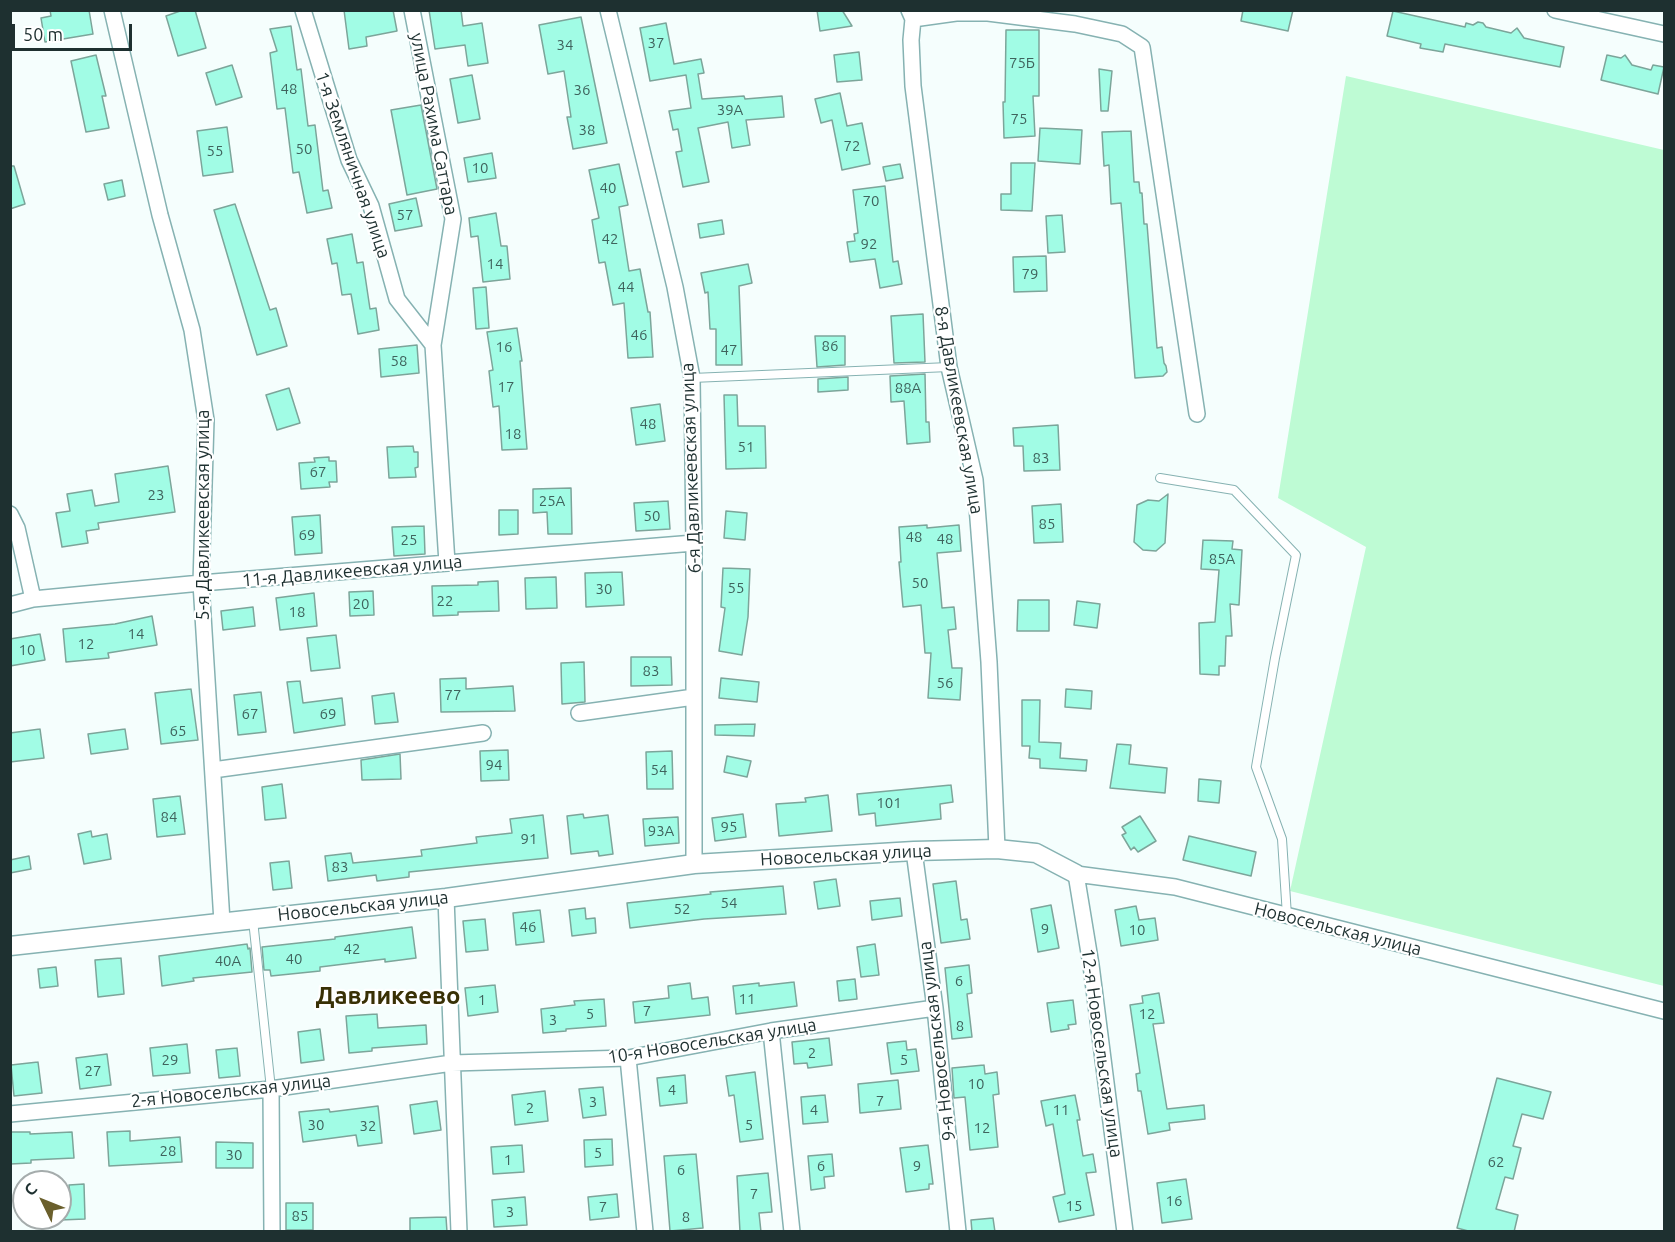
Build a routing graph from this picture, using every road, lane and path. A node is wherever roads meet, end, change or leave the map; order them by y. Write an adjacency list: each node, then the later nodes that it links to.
1 (112, 10): 18 (street, 5-я Давликеевская улица)
2 (303, 10): 10 (street, 1-я Земляничная улица)
3 (412, 10): 10 (street, улица Рахима Саттара)
4 (608, 10): 12 (street, 6-я Давликеевская улица)
5 (1555, 10): 8 (street)
6 (1632, 10): 8 (street)
7 (914, 13): 11 (street, 8-я Давликеевская улица); 13 (street)
8 (1633, 27): 9 (street)
9 (1665, 34)
10 (433, 345): 17 (street, улица Рахима Саттара)
11 (949, 367): 12 (lane); 25 (street, 8-я Давликеевская улица)
12 (692, 378): 16 (street, 6-я Давликеевская улица)
13 (1197, 414)
14 (1160, 478): 30 (lane)
15 (10, 514): 19 (street)
16 (694, 543): 17 (street, 11-я Давликеевская улица); 21 (street, 6-я Давликеевская улица)
17 (447, 564): 18 (street, 11-я Давликеевская улица)
18 (201, 583): 19 (street, 11-я Давликеевская улица); 24 (street, 5-я Давликеевская улица)
19 (33, 598): 20 (street, 11-я Давликеевская улица)
20 (10, 605)
21 (694, 697): 22 (street); 27 (street, 6-я Давликеевская улица)
22 (579, 713)
23 (483, 733): 24 (street)
24 (213, 770): 32 (street, 5-я Давликеевская улица)
25 (997, 849): 26 (street, Новосельская улица); 28 (street, Новосельская улица)
26 (914, 851): 27 (street, Новосельская улица); 34 (street, 9-я Новосельская улица)
27 (694, 864): 29 (street, Новосельская улица)
28 (1076, 874): 30 (street, Новосельская улица); 46 (street, 12-я Новосельская улица)
29 (446, 898): 31 (street, Новосельская улица); 38 (street)
30 (1287, 916): 35 (street, Новосельская улица)
31 (253, 918): 32 (street, Новосельская улица); 39 (lane)
32 (222, 921): 33 (street, Новосельская улица)
33 (10, 946)
34 (935, 1008): 36 (street, 10-я Новосельская улица); 45 (street, 9-я Новосельская улица)
35 (1665, 1011)
36 (771, 1031): 37 (street, 10-я Новосельская улица); 44 (street)
37 (628, 1058): 38 (street, 10-я Новосельская улица); 43 (street)
38 (452, 1063): 39 (street, 2-я Новосельская улица); 42 (street)
39 (271, 1089): 40 (street, 2-я Новосельская улица); 41 (street)
40 (10, 1114)
41 (272, 1232)
42 (459, 1232)
43 (645, 1232)
44 (792, 1232)
45 (958, 1232)
46 (1125, 1232)

